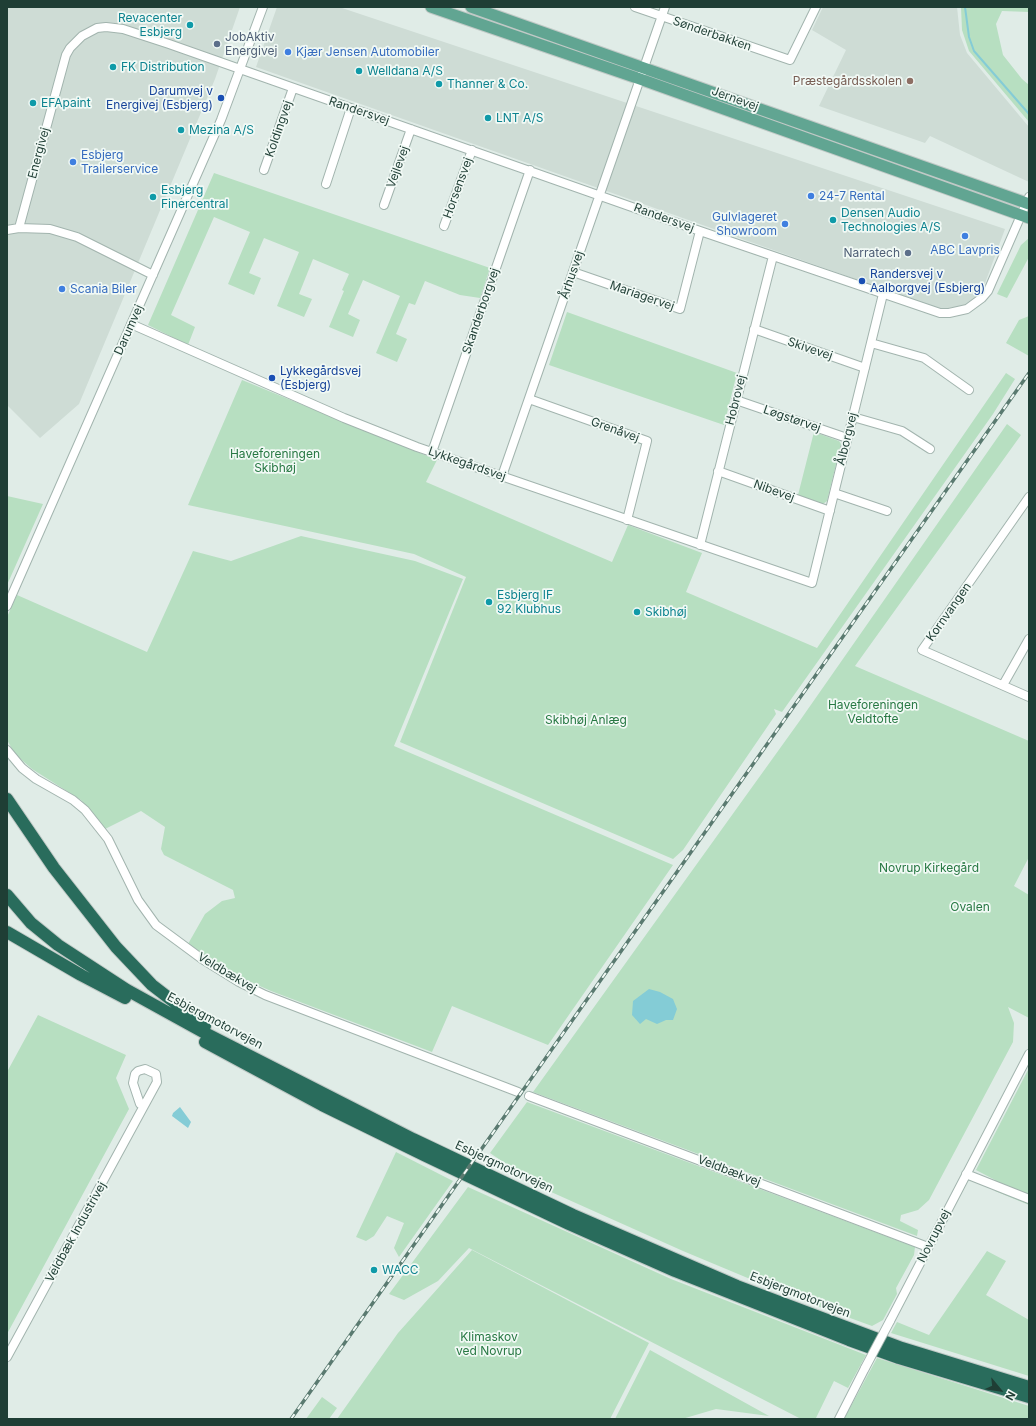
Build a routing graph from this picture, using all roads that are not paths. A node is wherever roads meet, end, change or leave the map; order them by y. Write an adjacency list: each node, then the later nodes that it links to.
1 (263, 7): 8 (street, Darumvej)
2 (431, 7): 9 (main road, Jernevej)
3 (472, 7): 9 (main road, Jernevej)
4 (635, 7): 7 (street, Sønderbakken)
5 (666, 7): 7 (street, Århusvej)
6 (816, 7): 7 (street, Sønderbakken)
7 (662, 17): 9 (street, Århusvej)
8 (240, 70): 10 (street, Randersvej); 21 (street, Energivej); 26 (street, Darumvej)
9 (642, 73): 17 (street, Århusvej); 19 (main road, Jernevej); 19 (main road, Jernevej)
10 (293, 88): 11 (street, Randersvej); 14 (street, Koldingvej)
11 (351, 108): 12 (street, Randersvej); 16 (street)
12 (411, 129): 13 (street, Randersvej); 18 (street, Vejlevej)
13 (472, 150): 15 (street, Randersvej); 20 (street, Horsensvej)
14 (264, 170)
15 (530, 170): 17 (street, Randersvej); 38 (street, Skanderborgvej)
16 (326, 184)
17 (600, 195): 23 (street, Randersvej); 25 (street, Århusvej)
18 (384, 205)
19 (1027, 208): 27 (street, Randersvej)
20 (444, 226)
21 (19, 228): 22 (street); 26 (street)
22 (7, 230)
23 (700, 231): 24 (street, Randersvej); 25 (street, Mariagervej)
24 (773, 256): 27 (street, Randersvej); 29 (street, Hobrovej)
25 (573, 272): 33 (street, Århusvej)
26 (153, 275): 28 (street, Darumvej)
27 (883, 294): 30 (street, Ålborgvej)
28 (132, 324): 38 (street, Lykkegårdsvej); 48 (street, Darumvej)
29 (754, 329): 31 (street, Skivevej); 34 (street, Hobrovej)
30 (871, 343): 31 (street, Ålborgvej); 32 (street)
31 (865, 368): 35 (street, Ålborgvej)
32 (969, 390)
33 (529, 399): 40 (street, Århusvej); 45 (street, Grenåvej)
34 (736, 400): 36 (street, Løgstørvej); 39 (street, Hobrovej)
35 (853, 417): 36 (street, Ålborgvej); 37 (street)
36 (847, 438): 41 (street, Ålborgvej)
37 (930, 449)
38 (432, 452): 40 (street, Lykkegårdsvej)
39 (718, 471): 43 (street, Nibevej); 46 (street, Hobrovej)
40 (502, 476): 45 (street, Lykkegårdsvej)
41 (834, 493): 43 (street, Ålborgvej); 44 (street)
42 (1029, 497): 50 (street, Kornvangen)
43 (830, 511): 47 (street, Ålborgvej)
44 (887, 512)
45 (627, 520): 46 (street, Lykkegårdsvej)
46 (700, 545): 47 (street, Lykkegårdsvej)
47 (812, 583)
48 (7, 606)
49 (1029, 639): 50 (street)
50 (1003, 685): 51 (street, Kornvangen)
51 (1029, 696)
52 (9, 753): 60 (street, Veldbækvej)
53 (7, 799): 59 (highway)
54 (7, 895): 59 (highway, Esbjergmotorvejen)
55 (7, 906): 57 (highway, Esbjergmotorvejen)
56 (7, 932): 57 (highway)
57 (125, 998): 68 (highway, Esbjergmotorvejen)
58 (1029, 1054): 63 (street, Novrupvej)
59 (259, 1060): 67 (highway, Esbjergmotorvejen)
60 (518, 1092)
61 (530, 1096): 65 (street, Veldbækvej)
62 (144, 1106): 66 (street, Veldbæk Industrivej)
63 (966, 1174): 64 (street); 65 (street, Novrupvej)
64 (1029, 1199)
65 (928, 1247): 69 (street, Novrupvej, bridge)
66 (7, 1357)
67 (1029, 1386)
68 (1029, 1397)
69 (839, 1419)

